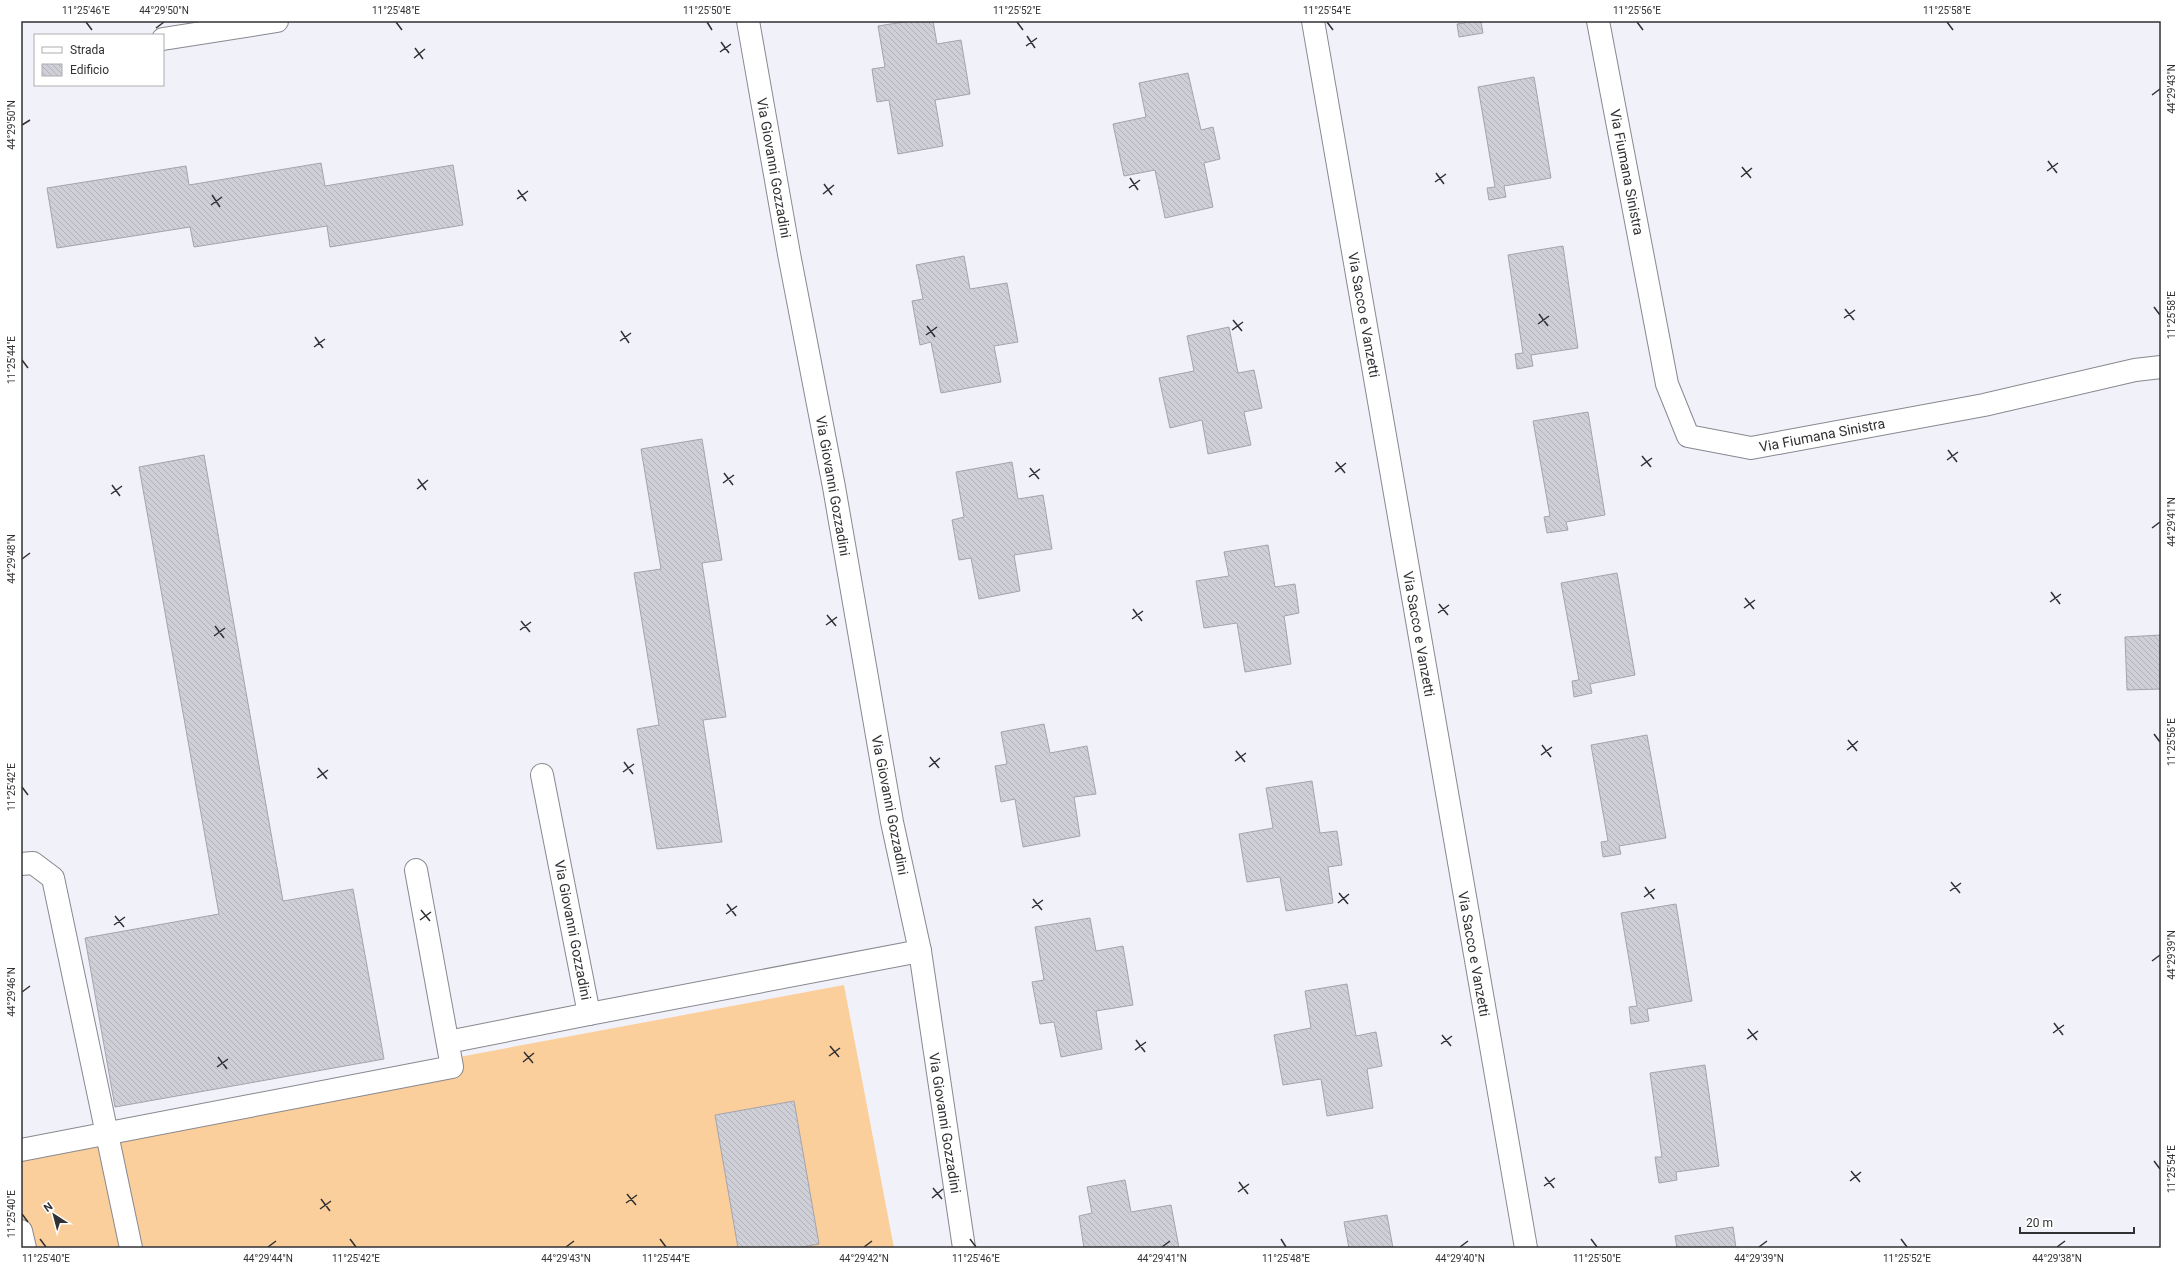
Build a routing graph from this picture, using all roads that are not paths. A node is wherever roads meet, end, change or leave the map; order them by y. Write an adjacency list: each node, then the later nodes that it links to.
1 (277, 21): 5 (street)
2 (748, 21): 10 (street, Via Giovanni Gozzadini)
3 (1313, 21): 19 (street, Via Sacco e Vanzetti)
4 (1598, 21): 6 (street, Via Fiumana Sinistra)
5 (164, 39)
6 (2161, 367)
7 (542, 775): 11 (street, Via Giovanni Gozzadini)
8 (21, 864): 13 (street)
9 (416, 870): 12 (street)
10 (920, 951): 11 (street, Via Giovanni Gozzadini); 18 (street, Via Giovanni Gozzadini)
11 (589, 1014): 12 (street)
12 (448, 1042): 13 (street)
13 (107, 1133): 14 (street); 17 (street)
14 (21, 1150)
15 (21, 1231): 16 (street)
16 (25, 1248)
17 (131, 1248)
18 (964, 1248)
19 (1526, 1248)

